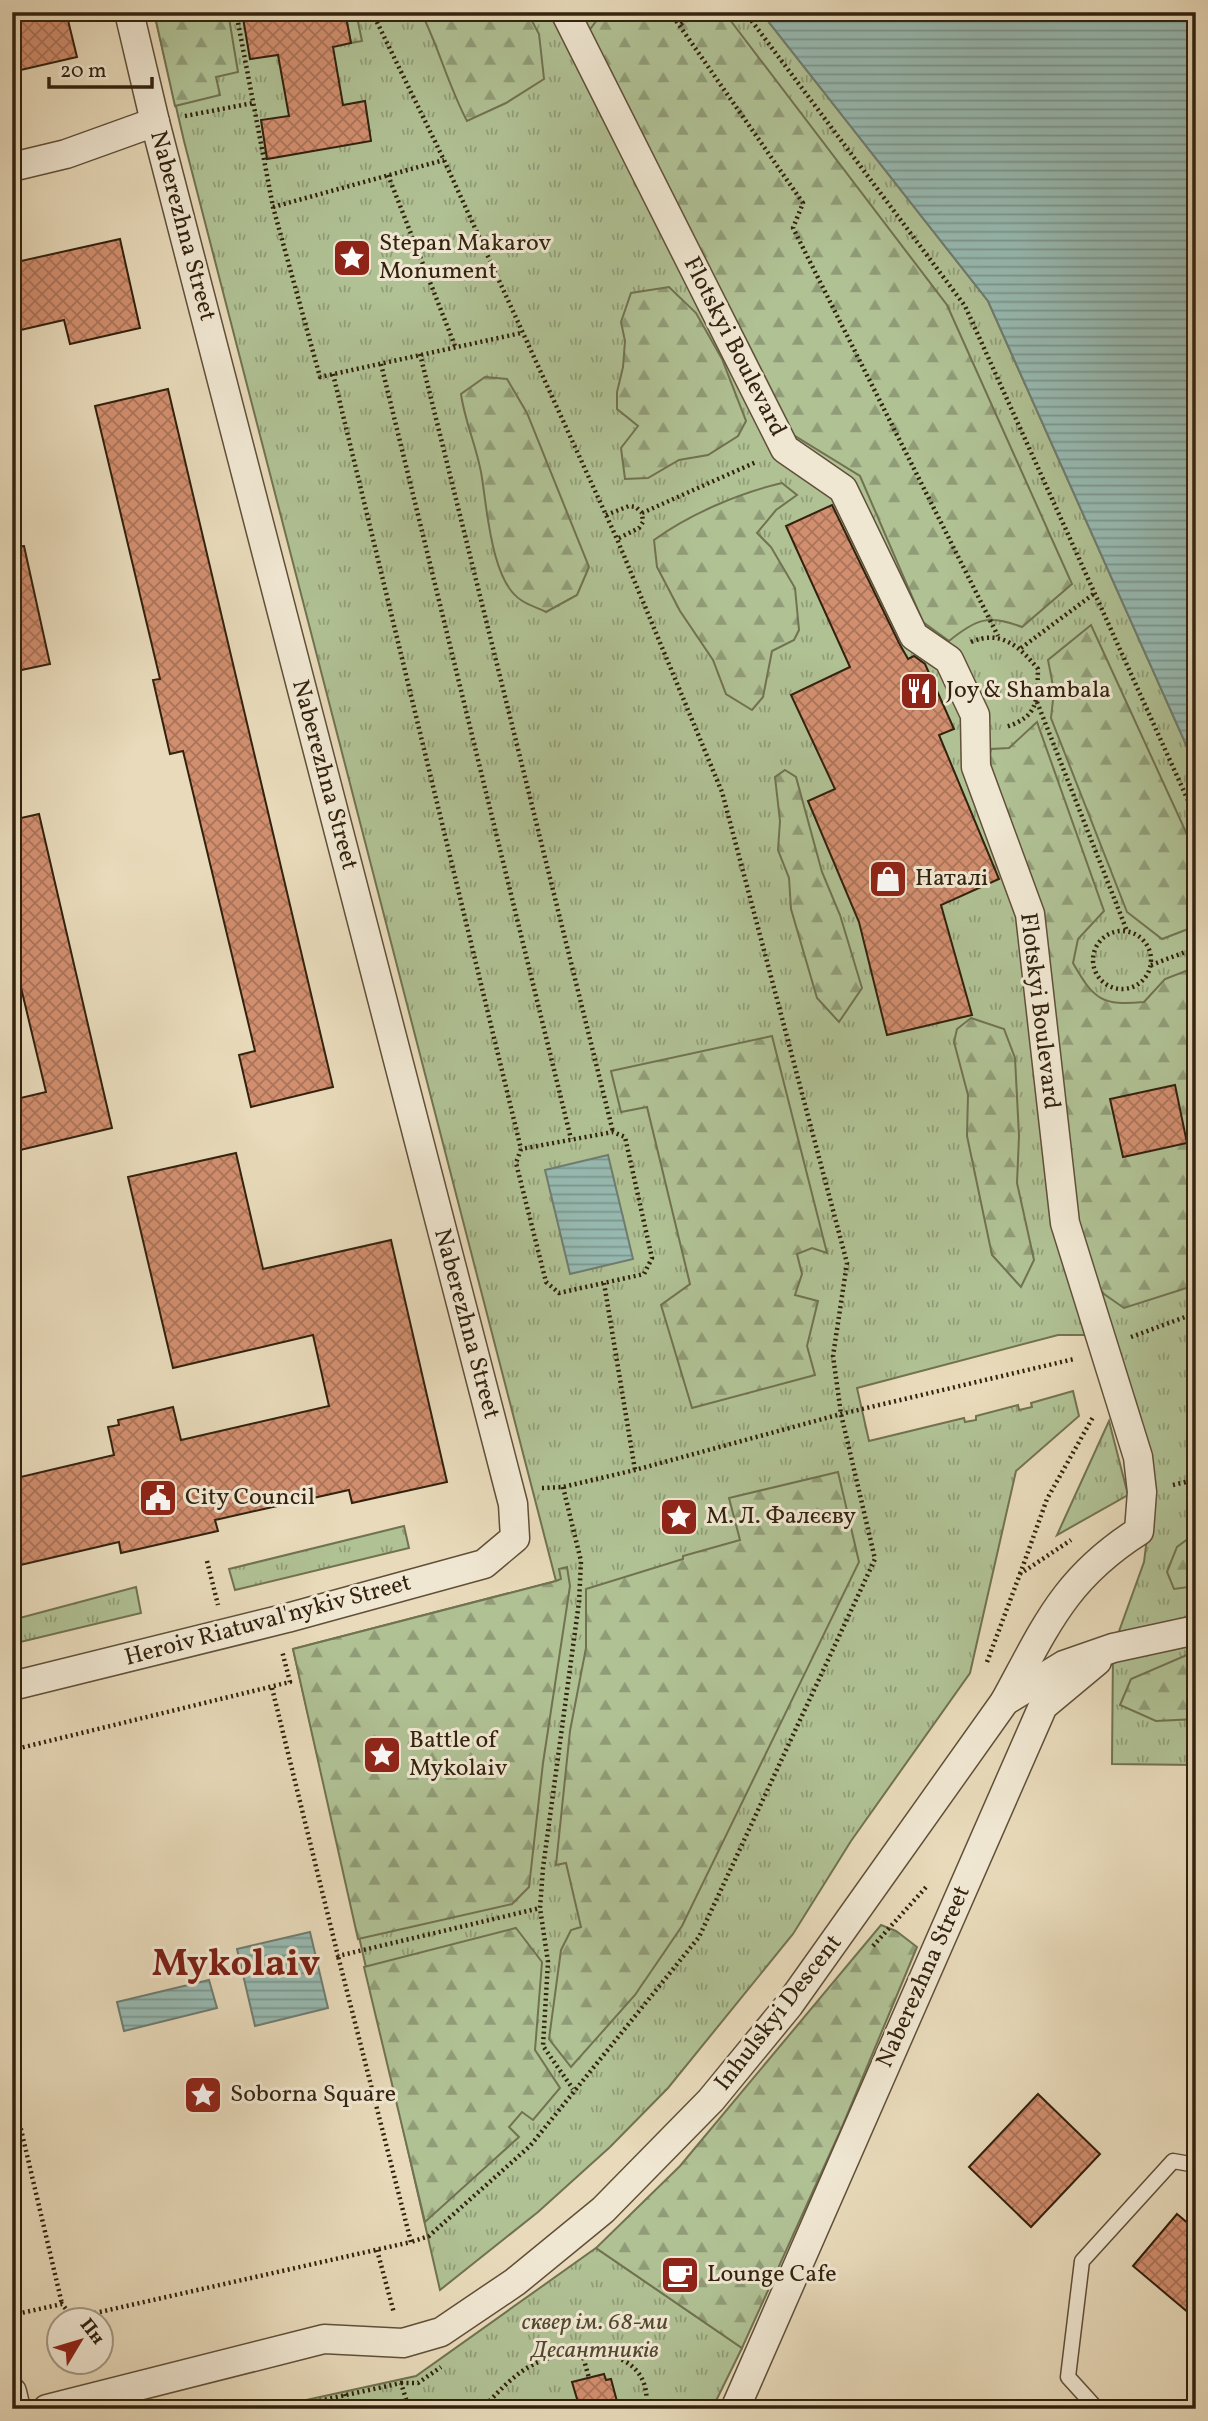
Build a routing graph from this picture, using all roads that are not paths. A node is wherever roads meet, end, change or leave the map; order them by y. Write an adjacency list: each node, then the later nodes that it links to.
1 (129, 12): 3 (street, Naberezhna Street)
2 (565, 12): 9 (street, Flotskyi Boulevard)
3 (155, 122): 4 (street); 5 (street, Naberezhna Street)
4 (12, 167)
5 (515, 1538): 8 (street, Heroiv Riatuval'nykiv Street)
6 (1196, 1630): 7 (street, Naberezhna Street)
7 (1113, 1648): 9 (street, Inhulskyi Descent); 14 (street, Naberezhna Street)
8 (12, 1686)
9 (1005, 1701): 13 (street, Inhulskyi Descent)
10 (1196, 2165): 15 (lane)
11 (12, 2392): 12 (street)
12 (16, 2409)
13 (47, 2409)
14 (735, 2409)
15 (1097, 2409)

